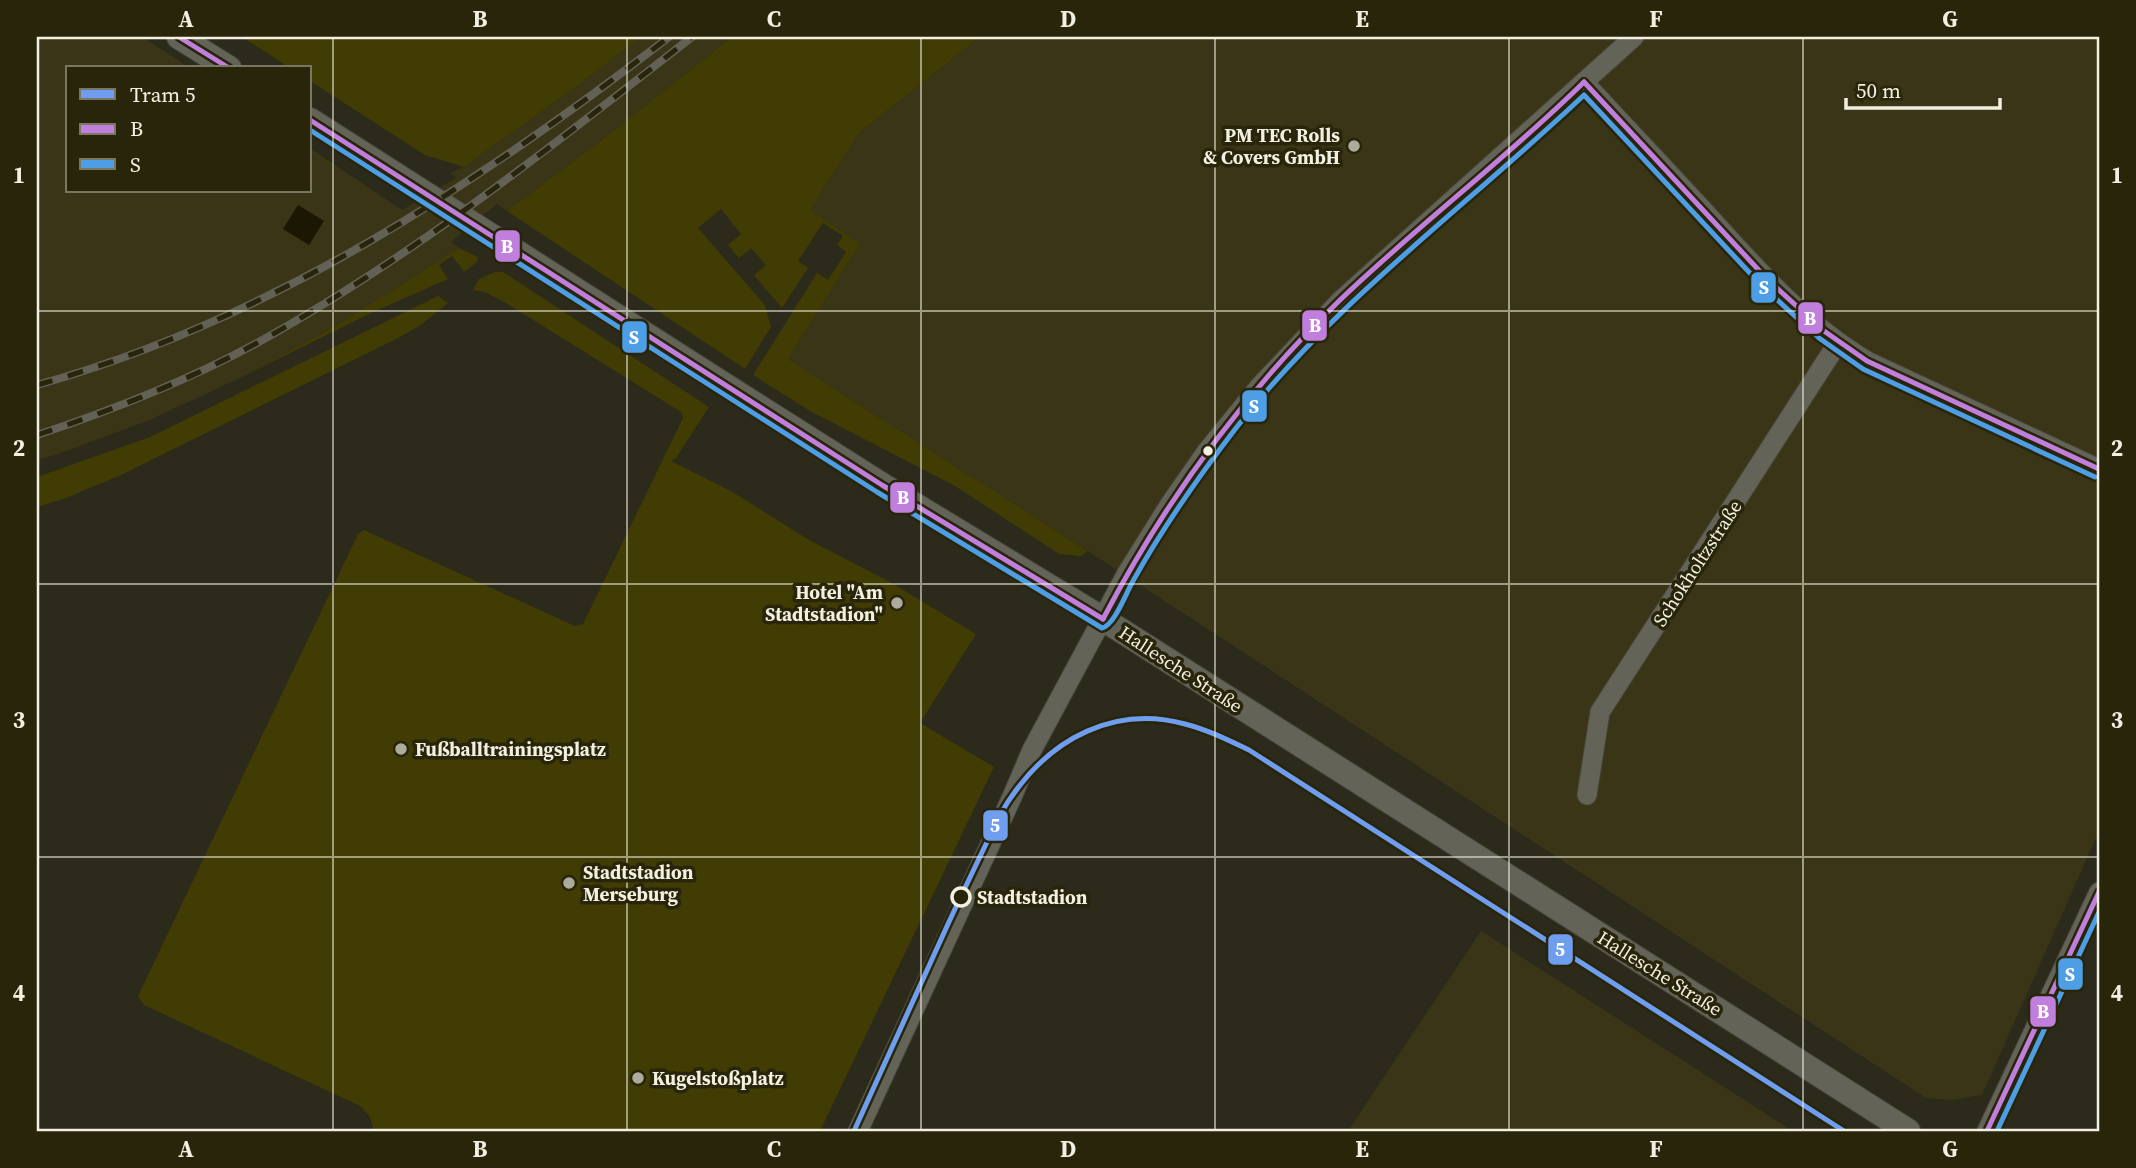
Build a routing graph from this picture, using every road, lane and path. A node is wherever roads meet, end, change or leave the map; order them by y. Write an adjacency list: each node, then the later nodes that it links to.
1 (179, 37): 3 (street)
2 (1634, 37): 4 (street)
3 (226, 66)
4 (1584, 82): 6 (street); 8 (street)
5 (312, 121): 8 (street, Hallesche Straße)
6 (1837, 344): 7 (street); 9 (street, Schokholtzstraße)
7 (2099, 469)
8 (1103, 619): 11 (street); 12 (street, Hallesche Straße)
9 (1587, 795)
10 (2099, 892): 13 (street)
11 (858, 1131)
12 (1908, 1131)
13 (1987, 1131)

